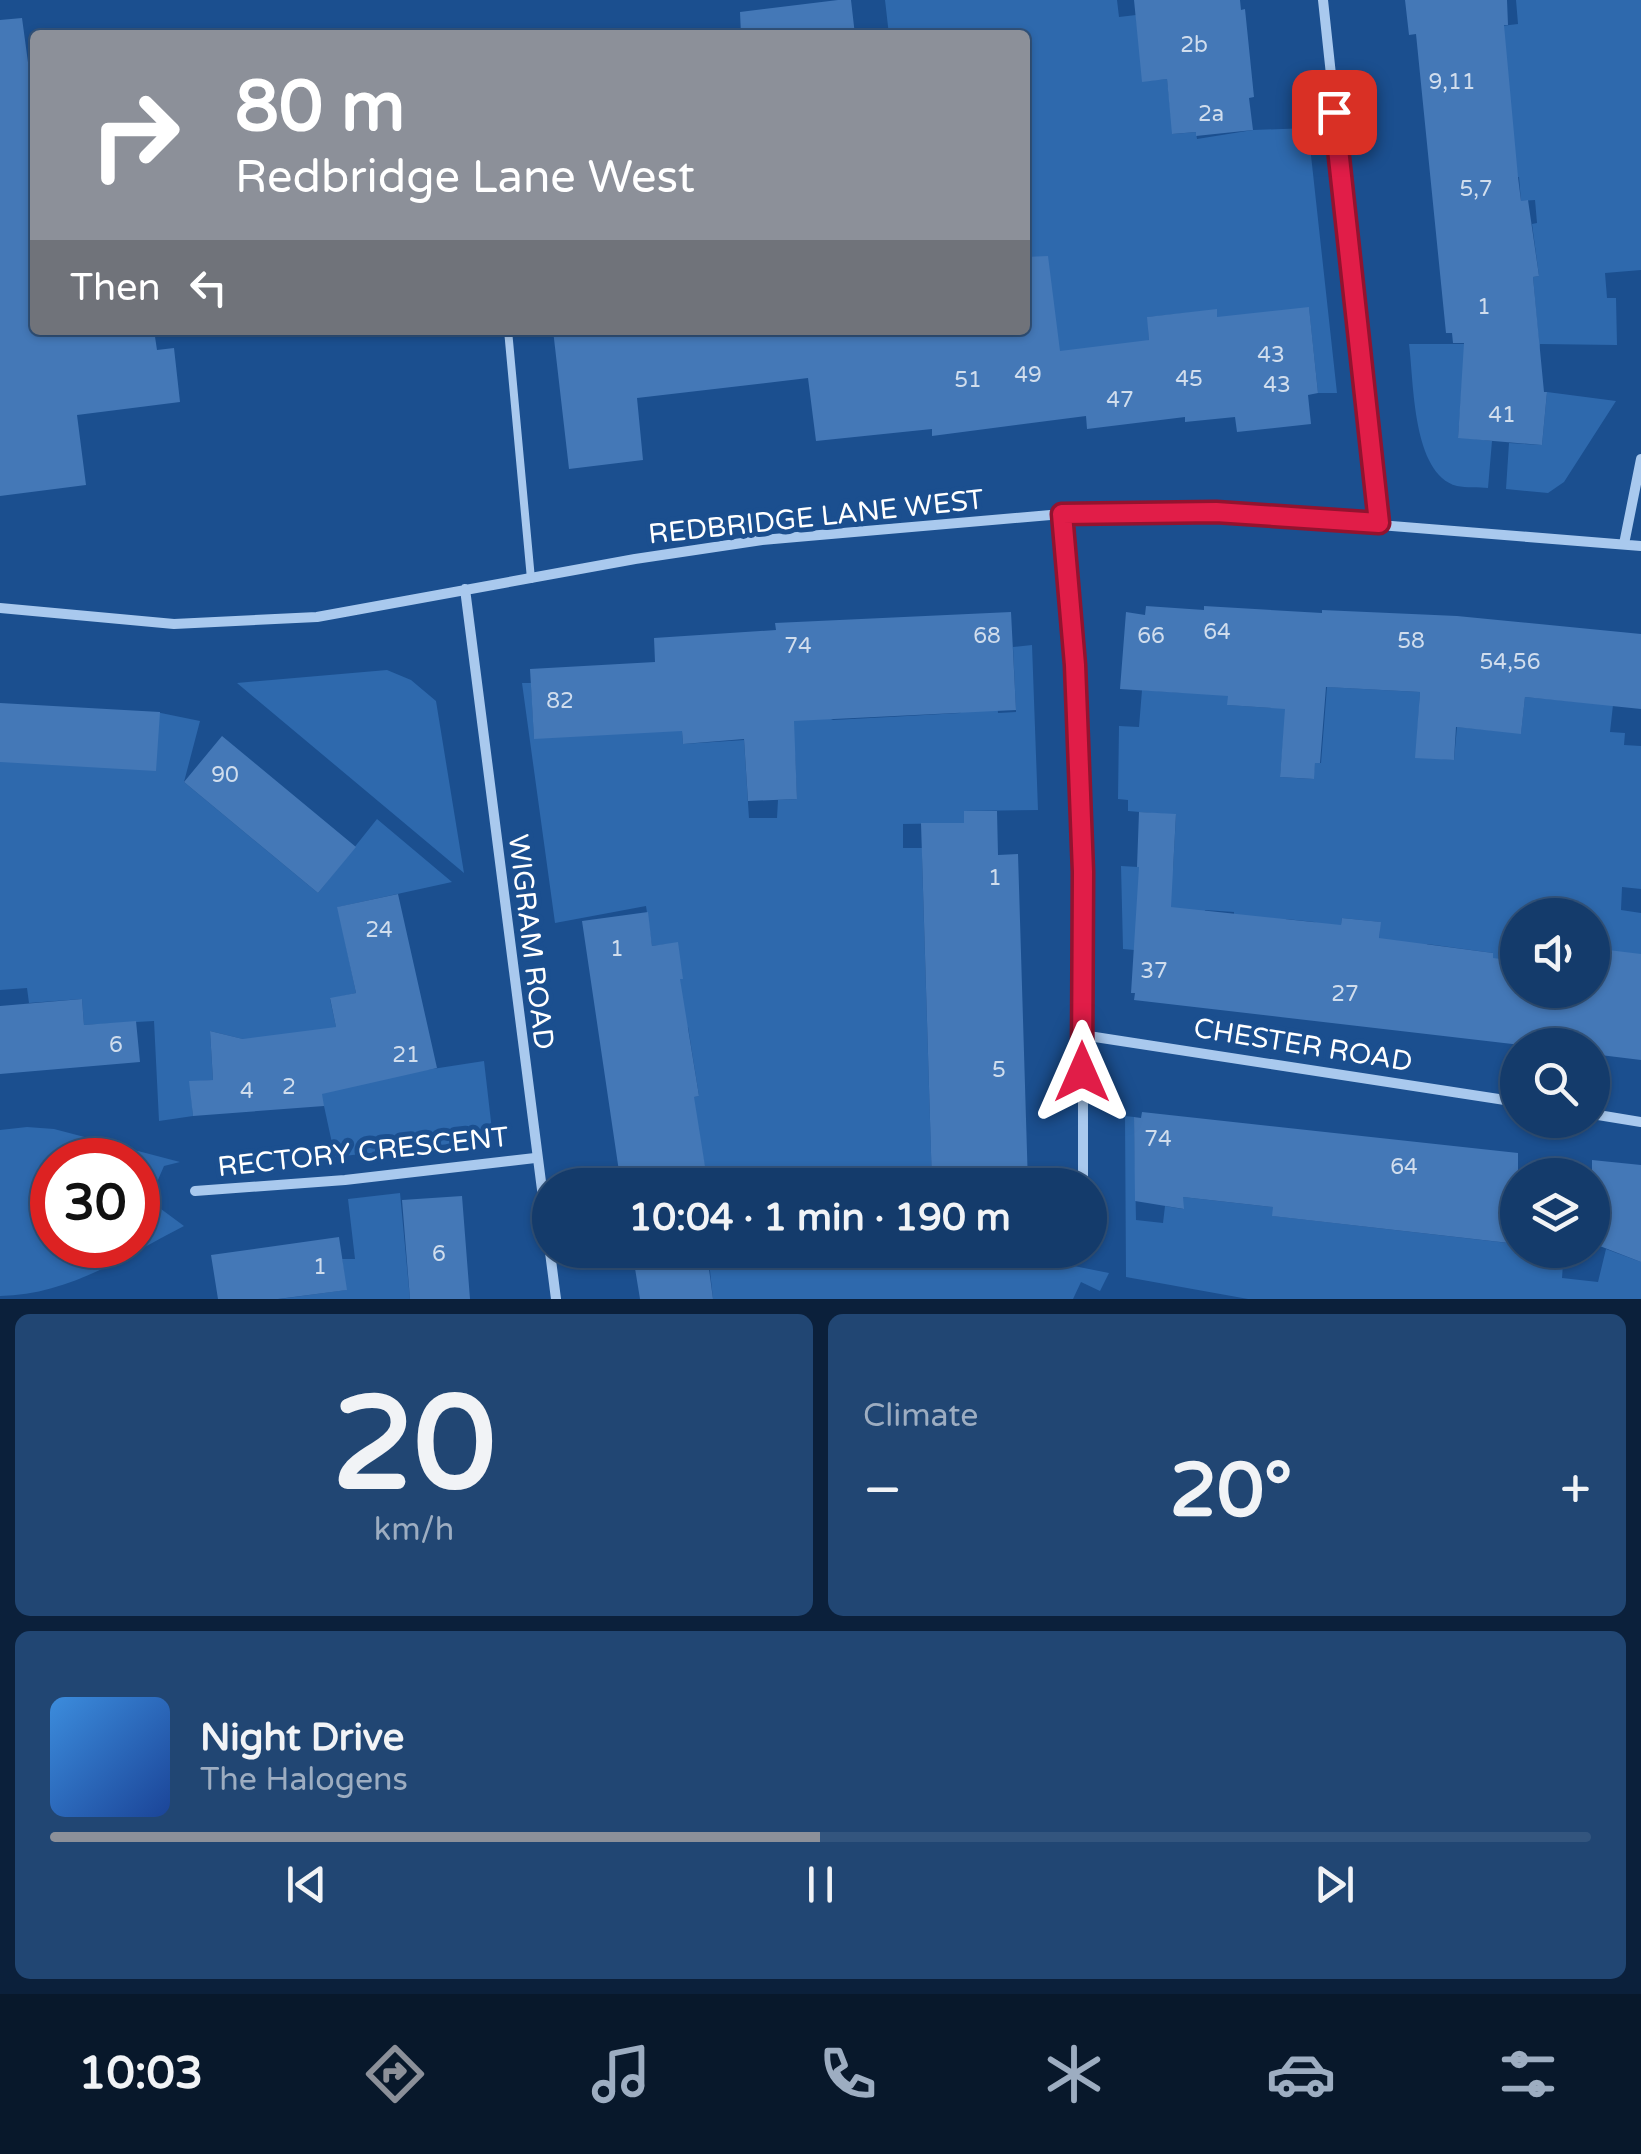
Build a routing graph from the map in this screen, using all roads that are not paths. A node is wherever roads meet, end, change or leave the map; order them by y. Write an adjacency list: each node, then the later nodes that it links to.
1 (1322, 0): 5 (street)
2 (508, 335): 8 (lane)
3 (1641, 458): 6 (street)
4 (1062, 514): 5 (street, REDBRIDGE LANE WEST); 8 (street, REDBRIDGE LANE WEST); 11 (street)
5 (1379, 523): 6 (street, REDBRIDGE LANE WEST)
6 (1624, 544): 7 (street, REDBRIDGE LANE WEST)
7 (1641, 546)
8 (531, 579): 9 (street, REDBRIDGE LANE WEST)
9 (465, 589): 10 (street, REDBRIDGE LANE WEST); 15 (street, WIGRAM ROAD)
10 (0, 608)
11 (1082, 1035): 12 (street, CHESTER ROAD); 16 (street)
12 (1500, 1099)
13 (1610, 1117): 14 (street)
14 (1641, 1122)
15 (535, 1158): 17 (street, RECTORY CRESCENT); 18 (street, WIGRAM ROAD)
16 (1083, 1168)
17 (195, 1190)
18 (556, 1299)

